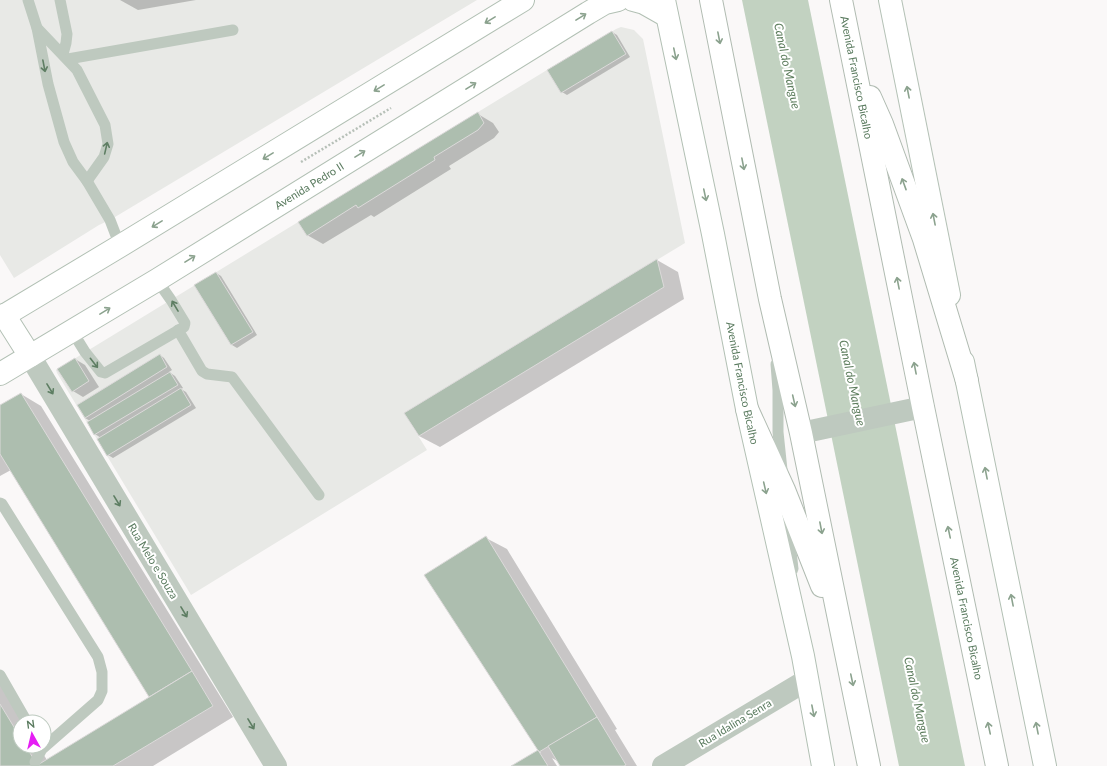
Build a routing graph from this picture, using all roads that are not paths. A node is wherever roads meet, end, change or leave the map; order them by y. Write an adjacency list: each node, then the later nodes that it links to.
1 (28, 0): 10 (lane)
2 (60, 0): 12 (lane)
3 (523, 0): 15 (main road, one-way to 15)
4 (633, 0): 9 (main road)
5 (711, 0): 17 (main road, one-way to 17)
6 (841, 0): 13 (main road, Avenida Francisco Bicalho)
7 (890, 0): 23 (main road, one-way to 7)
8 (611, 1): 16 (main road, Avenida Pedro II, one-way to 8)
9 (665, 8): 25 (main road, Avenida Francisco Bicalho, one-way to 25)
10 (37, 28): 12 (lane); 14 (lane, one-way to 14)
11 (233, 30): 12 (lane)
12 (65, 56): 14 (lane, one-way to 12)
13 (852, 56): 23 (main road, one-way to 13); 24 (main road, Avenida Francisco Bicalho, one-way to 13)
14 (87, 181): 15 (lane)
15 (120, 246): 18 (main road)
16 (157, 280): 19 (lane, one-way to 16); 20 (main road, Avenida Pedro II, one-way to 16)
17 (770, 299): 26 (main road, one-way to 26); 27 (lane)
18 (2, 316): 21 (main road)
19 (178, 330): 20 (lane, one-way to 19); 28 (lane)
20 (72, 331): 21 (main road, Avenida Pedro II)
21 (30, 356): 22 (main road, Avenida Pedro II); 38 (street, Rua Melo e Souza, one-way to 38)
22 (0, 374)
23 (967, 381): 43 (main road, one-way to 23)
24 (923, 407): 26 (street); 42 (main road, Avenida Francisco Bicalho, one-way to 24)
25 (747, 409): 27 (main road); 31 (main road, Avenida Francisco Bicalho, one-way to 31)
26 (801, 433): 30 (main road, one-way to 30)
27 (784, 490): 30 (main road); 31 (lane)
28 (319, 495)
29 (0, 503): 35 (lane)
30 (844, 641): 41 (main road, one-way to 41)
31 (803, 656): 33 (main road, Avenida Francisco Bicalho)
32 (0, 675): 34 (lane)
33 (807, 680): 39 (street, Rua Idalina Senra); 40 (main road, Avenida Francisco Bicalho, one-way to 40)
34 (22, 714)
35 (52, 738)
36 (39, 754): 37 (lane)
37 (36, 762)
38 (276, 766)
39 (663, 766)
40 (823, 766)
41 (869, 766)
42 (997, 766)
43 (1045, 766)

